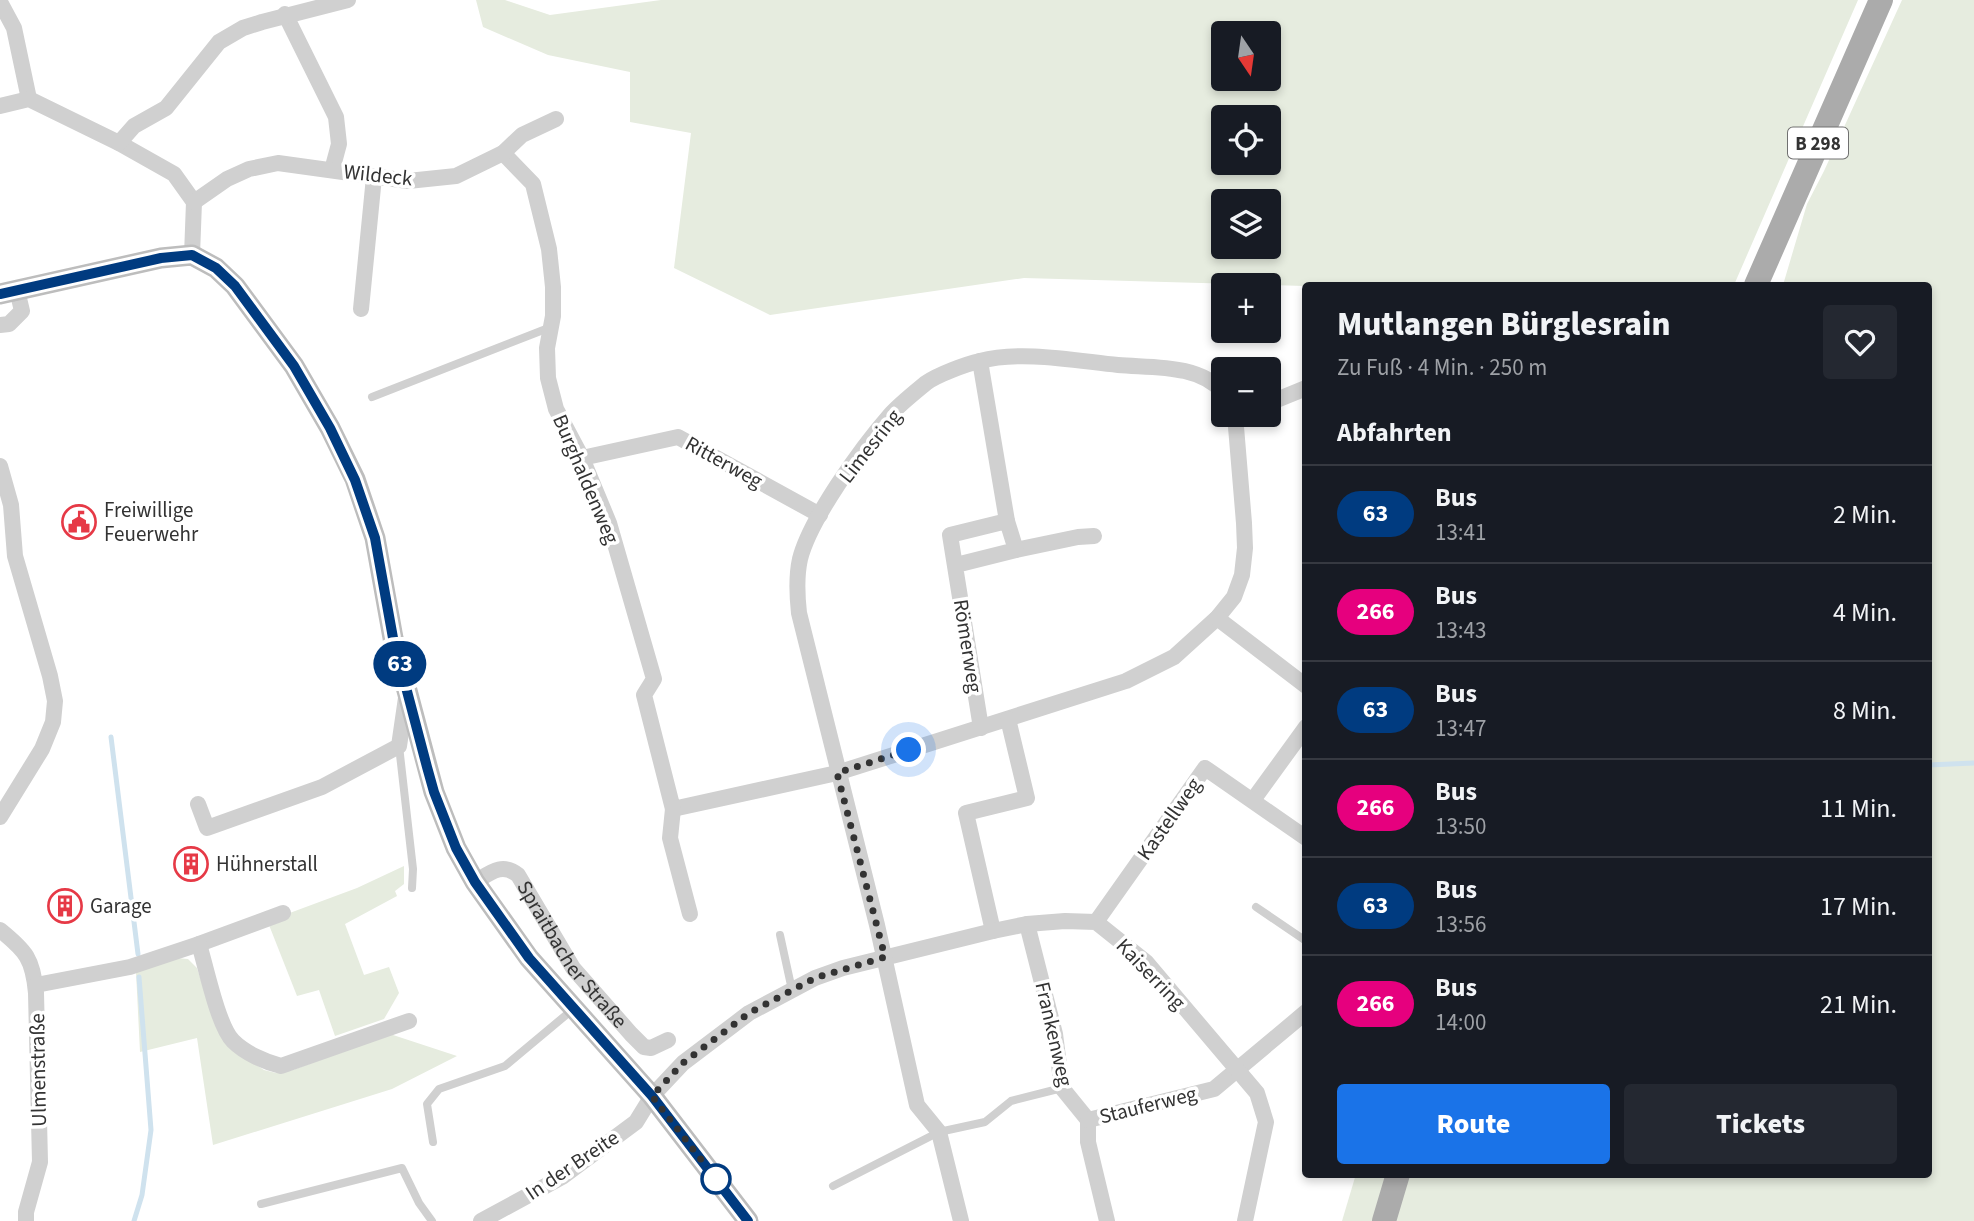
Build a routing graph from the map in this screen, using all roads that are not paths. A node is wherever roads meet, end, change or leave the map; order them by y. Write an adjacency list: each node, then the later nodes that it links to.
1 (348, 0): 4 (street)
2 (1881, 0): 14 (main road, B 298)
3 (0, 2): 5 (street)
4 (285, 15): 8 (street); 10 (street)
5 (29, 99): 6 (street); 8 (street)
6 (0, 106)
7 (556, 119): 9 (street, Wildeck)
8 (119, 143): 12 (street)
9 (503, 153): 11 (street, Wildeck); 18 (street, Burghaldenweg)
10 (332, 170): 11 (street, Wildeck); 12 (street, Wildeck)
11 (374, 177): 16 (street)
12 (194, 202): 13 (street)
13 (192, 255): 15 (street); 34 (street, Spraitbacher Straße)
14 (1757, 282)
15 (8, 292): 17 (street)
16 (361, 309)
17 (0, 325)
18 (551, 327): 22 (lane); 25 (street, Burghaldenweg)
19 (980, 360): 20 (street, Limesring); 27 (street, Limesring); 28 (street)
20 (1211, 381)
21 (1302, 390): 23 (street)
22 (372, 397)
23 (1281, 397)
24 (1237, 427): 32 (street)
25 (582, 458): 27 (street, Ritterweg); 42 (street, Burghaldenweg)
26 (0, 466): 43 (street)
27 (820, 515): 39 (street, Limesring)
28 (1007, 521): 30 (street); 31 (street, Römerweg)
29 (1094, 536): 30 (street)
30 (1016, 550): 31 (street)
31 (956, 565): 36 (street, Römerweg)
32 (1217, 618): 33 (street); 35 (street)
33 (1302, 683)
34 (407, 692): 38 (street, Spraitbacher Straße); 45 (street, Spraitbacher Straße)
35 (1008, 719): 36 (street); 53 (street)
36 (981, 728): 39 (street)
37 (1302, 733): 40 (street)
38 (399, 746): 41 (street); 46 (lane)
39 (837, 773): 42 (street); 57 (street, Limesring)
40 (1253, 800): 44 (street); 50 (street, Kastellweg)
41 (198, 804)
42 (673, 809): 49 (street, Burghaldenweg)
43 (0, 817)
44 (1302, 835)
45 (475, 882): 60 (street, Spraitbacher Straße); 63 (street, Spraitbacher Straße)
46 (412, 888)
47 (1256, 907): 55 (lane)
48 (284, 913): 56 (street)
49 (690, 914)
50 (1096, 922): 51 (street, Kaiserring); 64 (street, Kaiserring)
51 (1027, 923): 53 (street, Kaiserring); 65 (street, Frankenweg)
52 (0, 930): 58 (street, Ulmenstraße)
53 (993, 931): 57 (street, Kaiserring)
54 (780, 935): 59 (lane)
55 (1302, 938)
56 (199, 944): 58 (street); 62 (street)
57 (885, 957): 59 (street, Kaiserring); 68 (street)
58 (36, 985): 73 (street, Ulmenstraße)
59 (792, 990): 66 (street, Kaiserring)
60 (574, 1008): 66 (street, Spraitbacher Straße); 69 (lane)
61 (1302, 1015): 64 (street, Stauferweg)
62 (409, 1021)
63 (668, 1040)
64 (1236, 1068): 67 (street, Stauferweg); 79 (street, Kaiserring)
65 (1062, 1088): 67 (street, Frankenweg); 68 (lane)
66 (652, 1096): 75 (street, In der Breite); 76 (street, Spraitbacher Straße)
67 (1088, 1119): 78 (street)
68 (939, 1132): 71 (lane); 77 (street)
69 (433, 1142)
70 (1397, 1178): 80 (main road)
71 (833, 1186)
72 (261, 1204): 74 (lane)
73 (26, 1221)
74 (432, 1221)
75 (481, 1221)
76 (748, 1221)
77 (961, 1221)
78 (1107, 1221)
79 (1245, 1221)
80 (1384, 1221)

